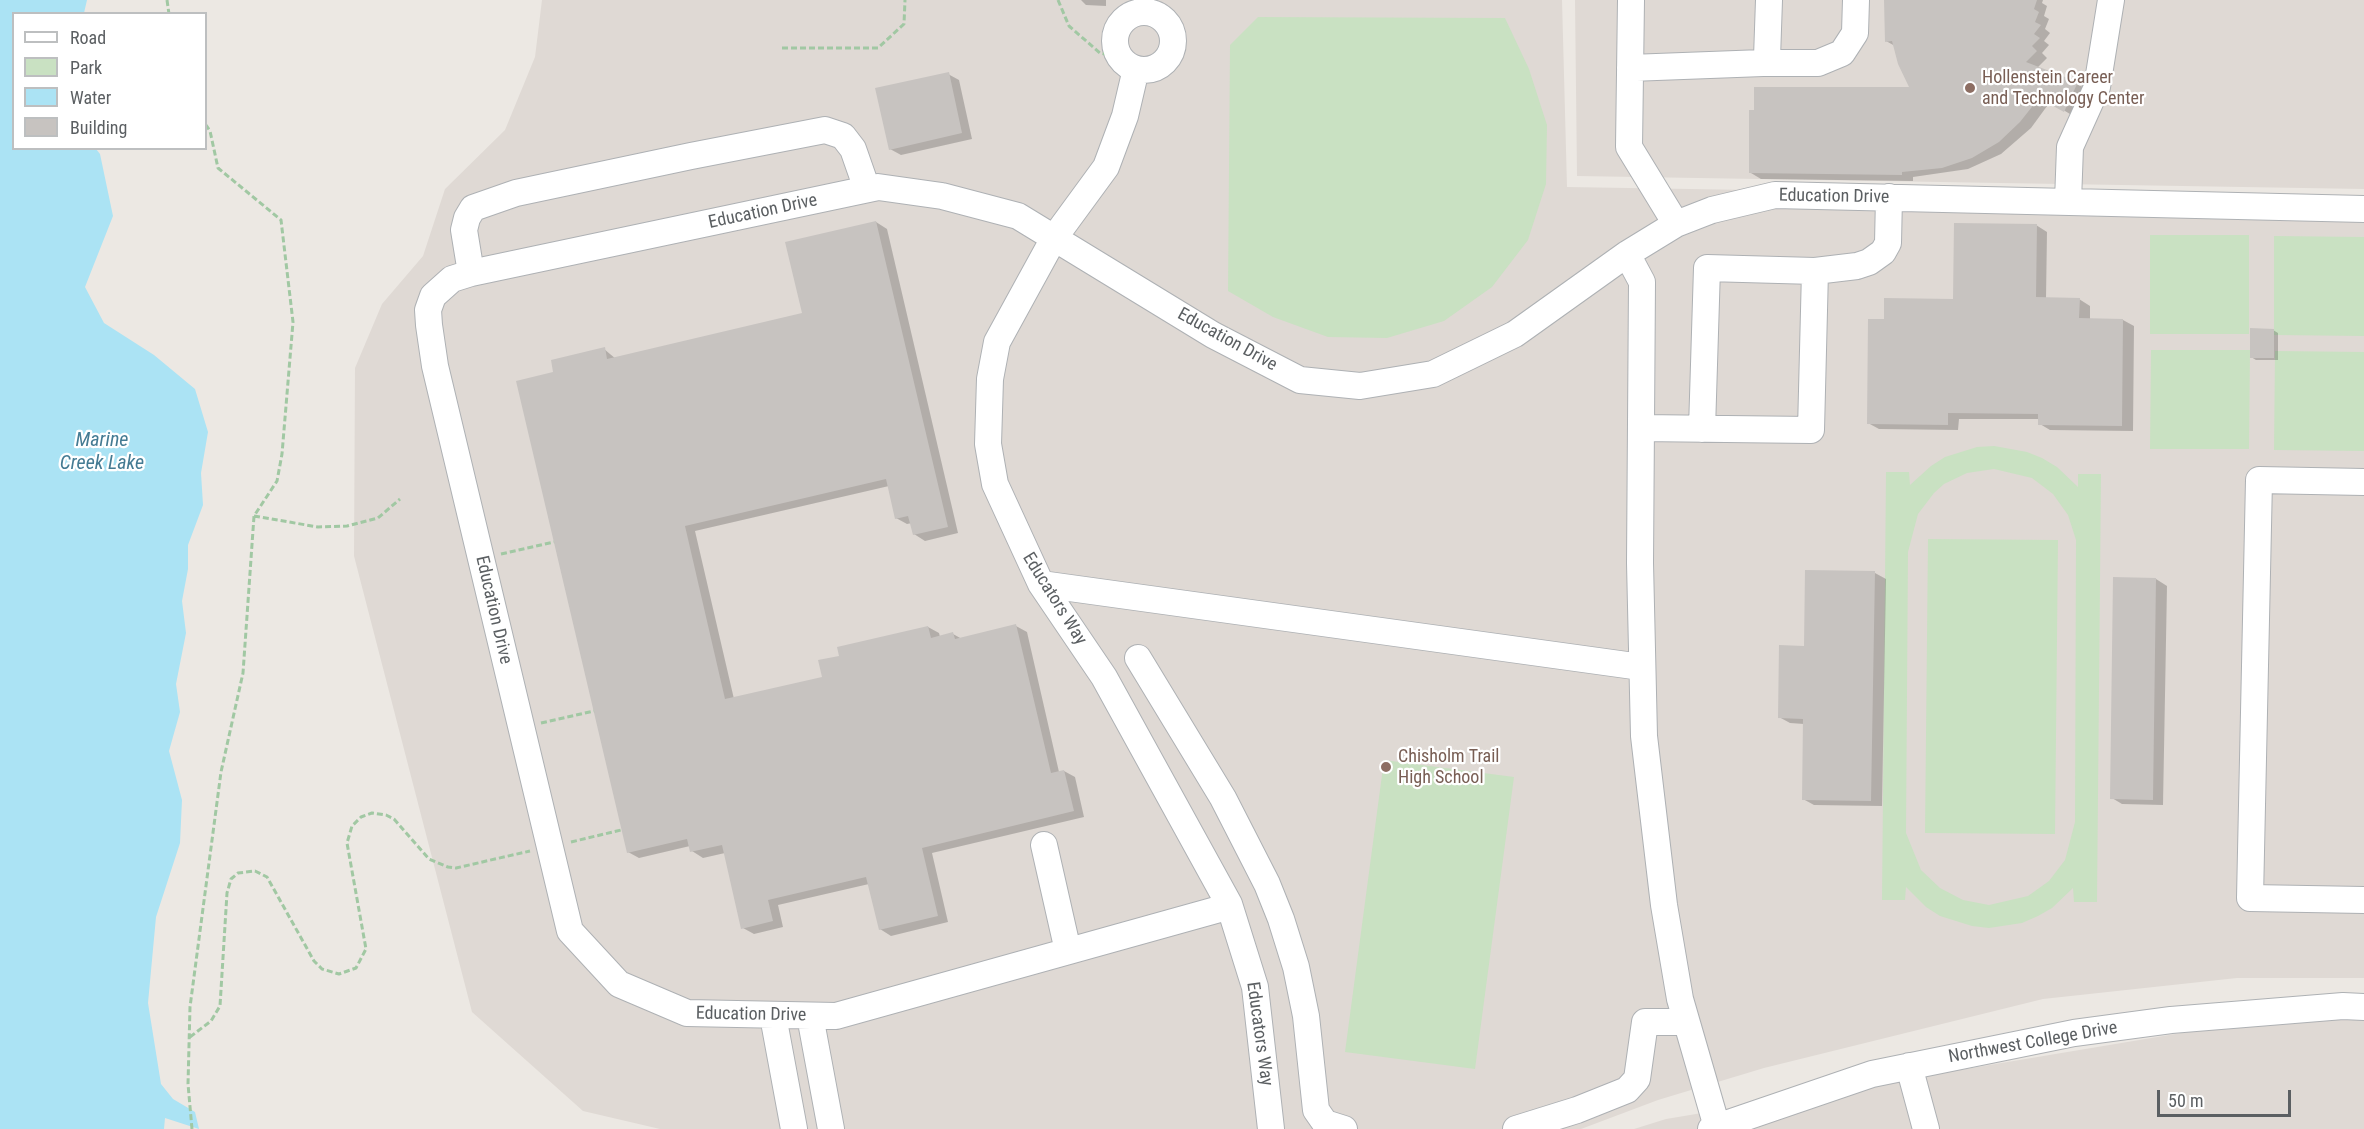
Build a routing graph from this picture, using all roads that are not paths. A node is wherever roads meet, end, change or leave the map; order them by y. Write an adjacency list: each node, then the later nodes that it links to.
1 (1631, 0): 7 (street)
2 (1769, 0): 5 (street)
3 (1856, 0): 5 (street)
4 (2110, 0): 10 (street)
5 (1763, 63): 7 (street)
6 (1128, 64): 13 (street, Educators Way)
7 (1630, 68): 12 (street)
8 (867, 189): 13 (street, Education Drive); 16 (street, Education Drive); 16 (street)
9 (1889, 197): 10 (street, Education Drive); 12 (street, Education Drive); 15 (street)
10 (2068, 201): 11 (street, Education Drive)
11 (2364, 209)
12 (1676, 224): 14 (street, Education Drive)
13 (1054, 238): 14 (street, Education Drive); 20 (street, Educators Way)
14 (1627, 254): 17 (street)
15 (1815, 271): 18 (street); 18 (street)
16 (471, 273): 28 (street, Education Drive)
17 (1641, 428): 18 (street); 22 (street)
18 (1702, 429)
19 (2364, 482): 24 (street)
20 (1041, 584): 22 (street); 25 (street, Educators Way)
21 (1138, 658): 36 (street)
22 (1641, 667): 30 (street)
23 (1044, 845): 26 (street)
24 (2364, 900)
25 (1229, 904): 26 (street, Education Drive); 35 (street, Educators Way)
26 (1068, 951): 29 (street, Education Drive)
27 (2364, 1007): 31 (street, Northwest College Drive)
28 (773, 1016): 29 (street, Education Drive); 33 (street)
29 (810, 1016): 34 (street)
30 (1686, 1022): 32 (street); 37 (street)
31 (1909, 1066): 32 (street, Northwest College Drive); 38 (street)
32 (1714, 1128)
33 (794, 1129)
34 (831, 1129)
35 (1271, 1129)
36 (1344, 1129)
37 (1516, 1129)
38 (1926, 1129)

